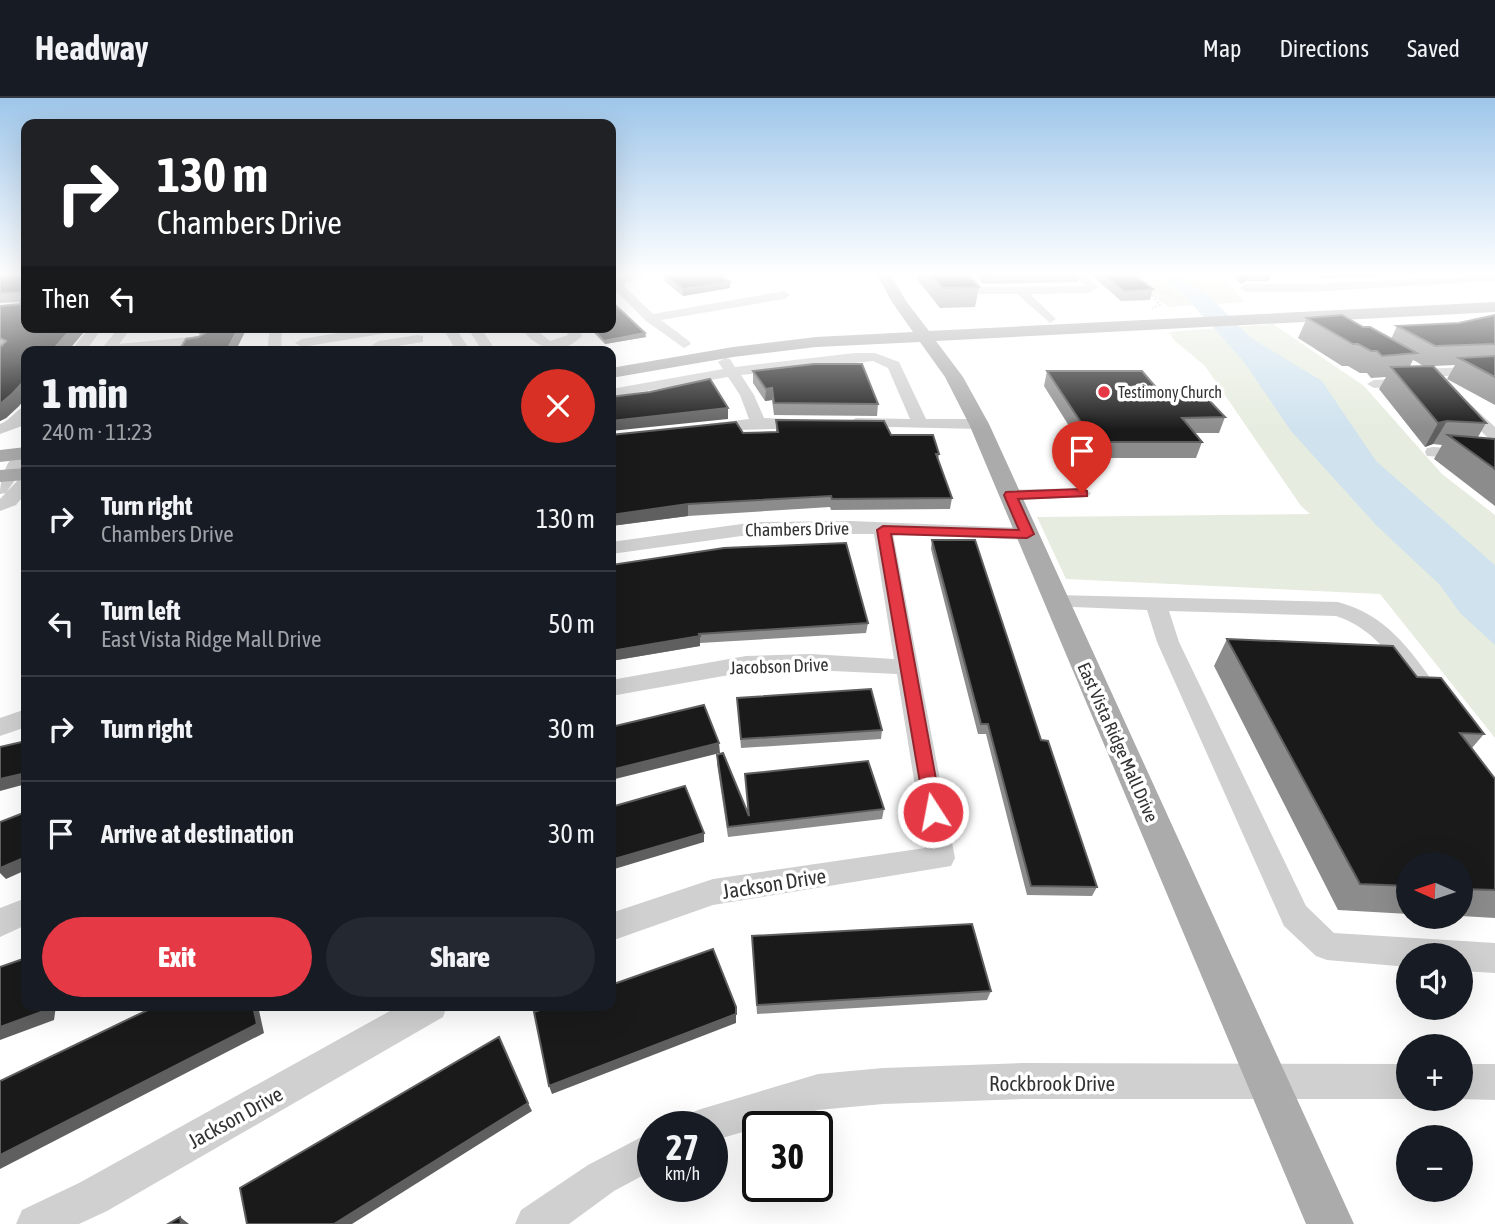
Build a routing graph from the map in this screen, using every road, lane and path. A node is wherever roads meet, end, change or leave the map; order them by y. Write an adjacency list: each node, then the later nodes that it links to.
1 (660, 326): 11 (street)
2 (916, 326): 5 (main road, East Vista Ridge Mall Drive)
3 (979, 326): 5 (main road)
4 (994, 326): 5 (main road)
5 (919, 331): 11 (main road); 17 (main road); 28 (main road, East Vista Ridge Mall Drive)
6 (359, 333): 13 (street)
7 (418, 333): 14 (street)
8 (531, 333): 15 (street)
9 (574, 333): 16 (street)
10 (201, 340): 12 (street)
11 (684, 344): 18 (main road)
12 (172, 346)
13 (305, 346)
14 (361, 346)
15 (552, 346)
16 (552, 346)
17 (719, 354): 20 (main road); 21 (street)
18 (616, 356)
19 (1495, 370): 22 (street)
20 (616, 372)
21 (732, 372): 24 (street); 26 (street); 27 (street)
22 (1430, 381): 23 (street); 31 (street)
23 (1374, 384)
24 (616, 392)
25 (21, 417): 29 (street)
26 (758, 423): 27 (street); 30 (street)
27 (920, 424): 28 (street)
28 (979, 424): 39 (main road, East Vista Ridge Mall Drive)
29 (0, 429)
30 (690, 430)
31 (1495, 436)
32 (1433, 452): 35 (street)
33 (21, 454): 34 (main road)
34 (0, 456)
35 (1495, 456)
36 (21, 463): 37 (street)
37 (13, 479): 40 (street)
38 (1082, 493): 39 (street)
39 (1010, 495): 42 (main road, East Vista Ridge Mall Drive)
40 (0, 506)
41 (883, 530): 42 (street, Chambers Drive); 43 (street, Chambers Drive); 46 (street)
42 (1027, 534): 44 (main road, East Vista Ridge Mall Drive)
43 (616, 547)
44 (1056, 601): 45 (street); 62 (main road, East Vista Ridge Mall Drive)
45 (1156, 604): 48 (street); 55 (street)
46 (907, 667): 47 (street, Jacobson Drive); 51 (street)
47 (616, 687)
48 (1439, 708)
49 (21, 720): 50 (street)
50 (0, 727)
51 (942, 858): 54 (street, Jackson Drive)
52 (21, 913): 53 (street)
53 (0, 923)
54 (616, 925)
55 (1396, 952)
56 (1473, 957): 57 (street)
57 (1495, 958)
58 (422, 1011): 65 (street, Jackson Drive)
59 (1396, 1082): 62 (street, Rockbrook Drive)
60 (1473, 1082): 61 (street)
61 (1495, 1082)
62 (1266, 1083): 63 (street, Rockbrook Drive); 67 (main road, East Vista Ridge Mall Drive)
63 (728, 1117)
64 (637, 1158): 66 (street)
65 (36, 1224)
66 (535, 1224)
67 (1330, 1224)

